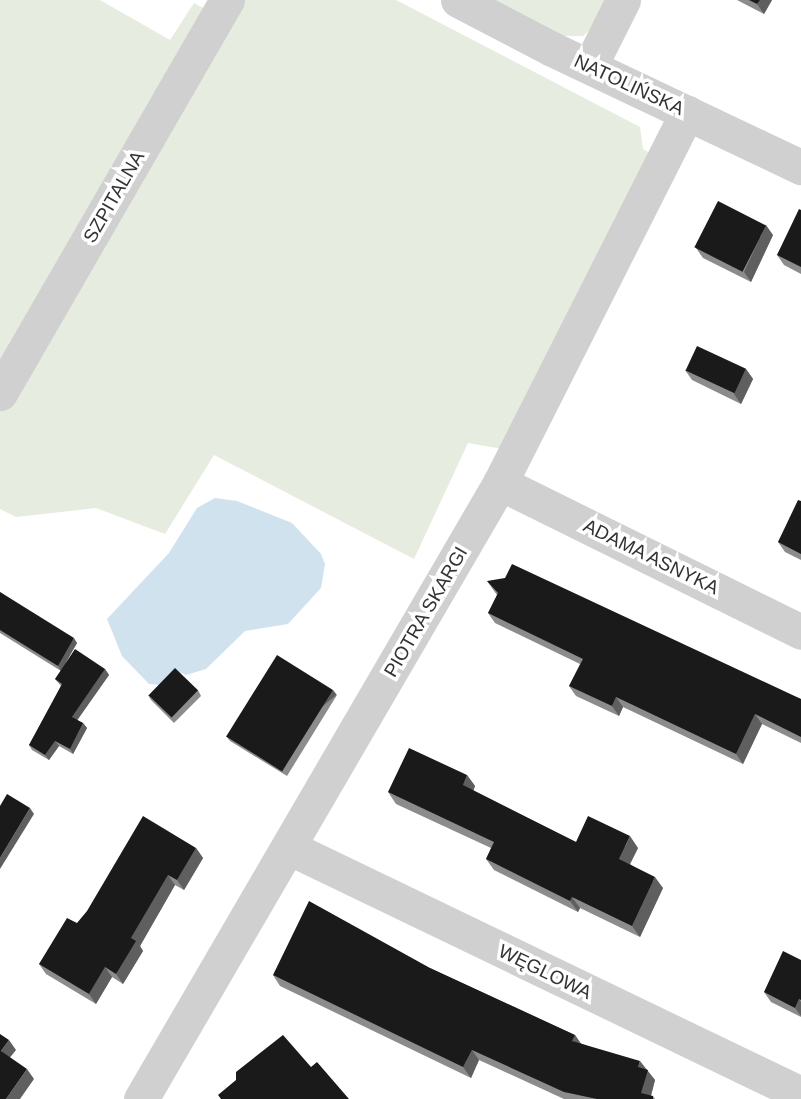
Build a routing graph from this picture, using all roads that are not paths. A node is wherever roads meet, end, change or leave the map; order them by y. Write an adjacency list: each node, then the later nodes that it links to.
1 (227, 0): 7 (street, SZPITALNA)
2 (458, 0): 4 (street, NATOLIŃSKA)
3 (623, 0): 4 (street)
4 (590, 66): 5 (street, NATOLIŃSKA)
5 (687, 112): 6 (street, NATOLIŃSKA); 8 (street, PIOTRA SKARGI)
6 (801, 167)
7 (0, 393)
8 (500, 483): 9 (street, ADAMA ASNYKA); 10 (street, PIOTRA SKARGI)
9 (801, 632)
10 (290, 848): 11 (street, WĘGLOWA); 12 (street, PIOTRA SKARGI)
11 (787, 1093)
12 (146, 1096)

